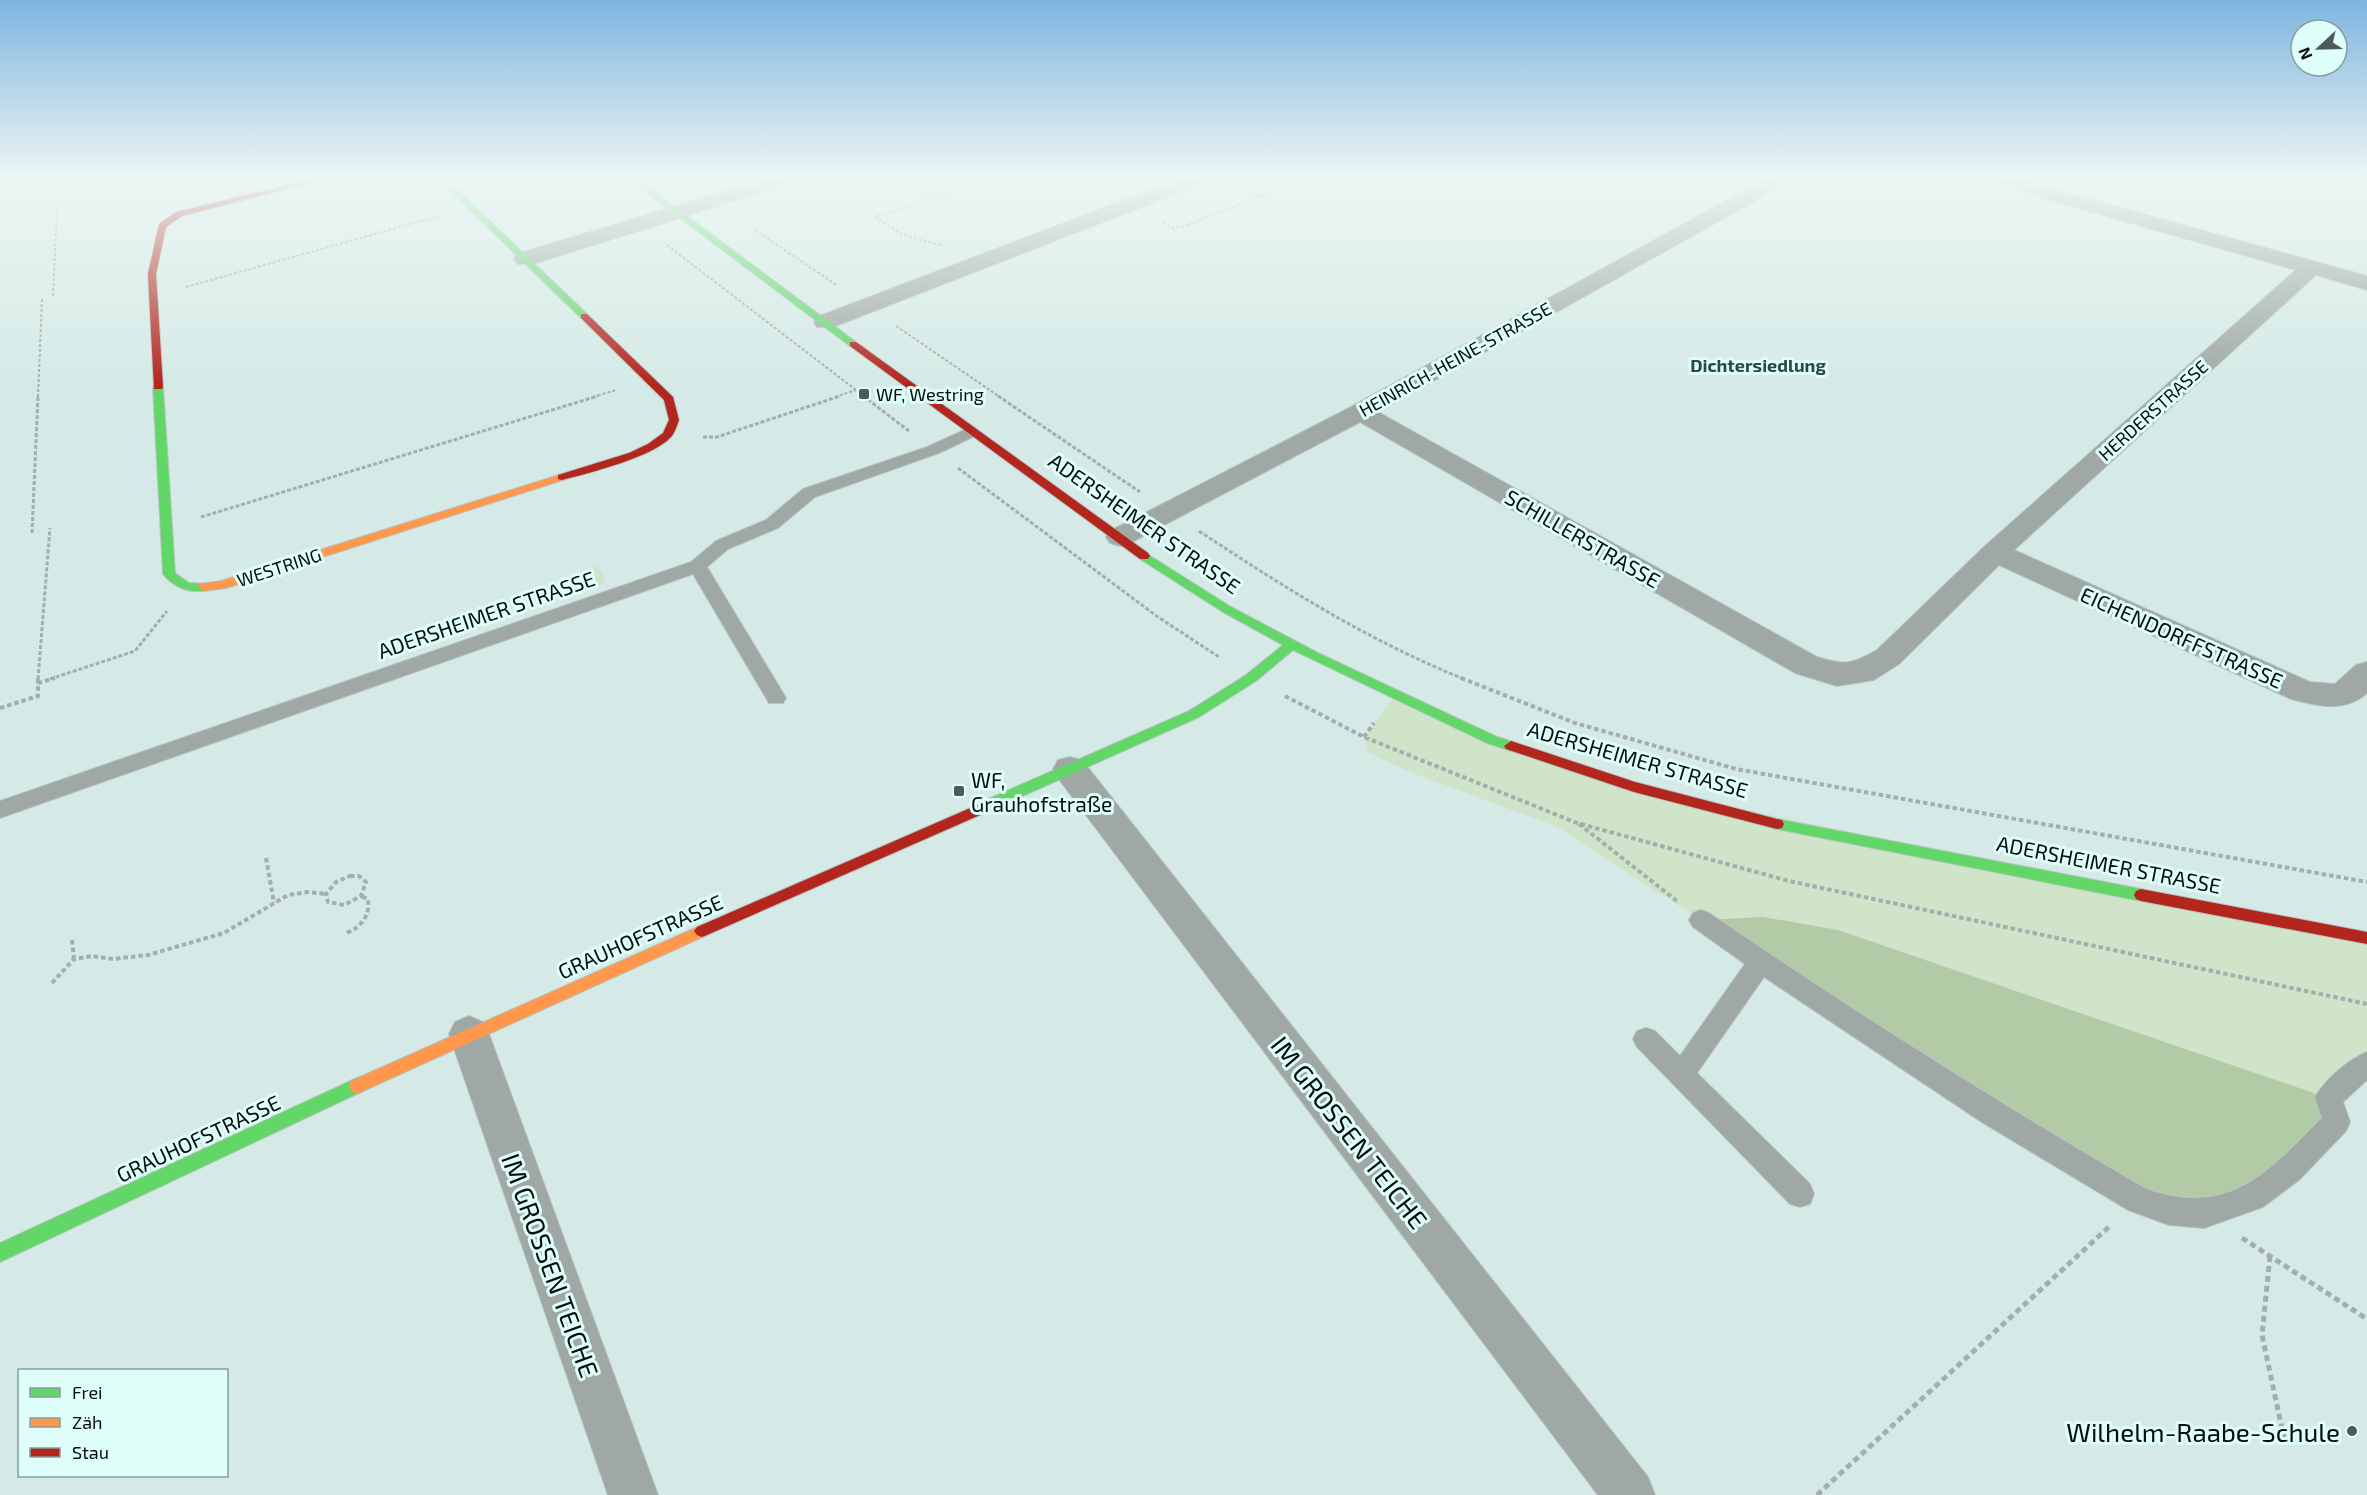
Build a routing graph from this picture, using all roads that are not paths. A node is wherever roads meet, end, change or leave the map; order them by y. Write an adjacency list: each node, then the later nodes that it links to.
1 (158, 245): 8 (street, WESTRING)
2 (510, 245): 8 (street)
3 (572, 245): 8 (street)
4 (721, 245): 11 (street, ADERSHEIMER STRASSE)
5 (1025, 245): 11 (street)
6 (1661, 245): 12 (street, HEINRICH-HEINE-STRASSE)
7 (2229, 245): 9 (street)
8 (525, 259)
9 (2311, 268): 10 (street); 15 (street, HERDERSTRASSE)
10 (2367, 283)
11 (825, 322): 13 (street, ADERSHEIMER STRASSE)
12 (1360, 412): 14 (street, HEINRICH-HEINE-STRASSE); 18 (street, SCHILLERSTRASSE)
13 (971, 432): 14 (street, ADERSHEIMER STRASSE); 16 (lane, ADERSHEIMER STRASSE)
14 (1120, 537): 17 (street, ADERSHEIMER STRASSE)
15 (1995, 552): 18 (street, HERDERSTRASSE); 19 (street, EICHENDORFFSTRASSE)
16 (697, 566): 20 (lane); 22 (lane, ADERSHEIMER STRASSE)
17 (1290, 646): 21 (street, GRAUHOFSTRASSE); 24 (street, ADERSHEIMER STRASSE)
18 (1806, 665)
19 (2367, 674)
20 (776, 698)
21 (1070, 769): 26 (street, GRAUHOFSTRASSE); 33 (street, IM GROSSEN TEICHE)
22 (0, 810)
23 (1701, 920): 25 (lane)
24 (2367, 938)
25 (1761, 961): 28 (lane); 29 (lane)
26 (469, 1034): 31 (street, GRAUHOFSTRASSE); 32 (street, IM GROSSEN TEICHE)
27 (1646, 1039): 29 (lane)
28 (2367, 1064)
29 (1681, 1075): 30 (lane)
30 (1800, 1194)
31 (0, 1253)
32 (633, 1495)
33 (1630, 1495)

